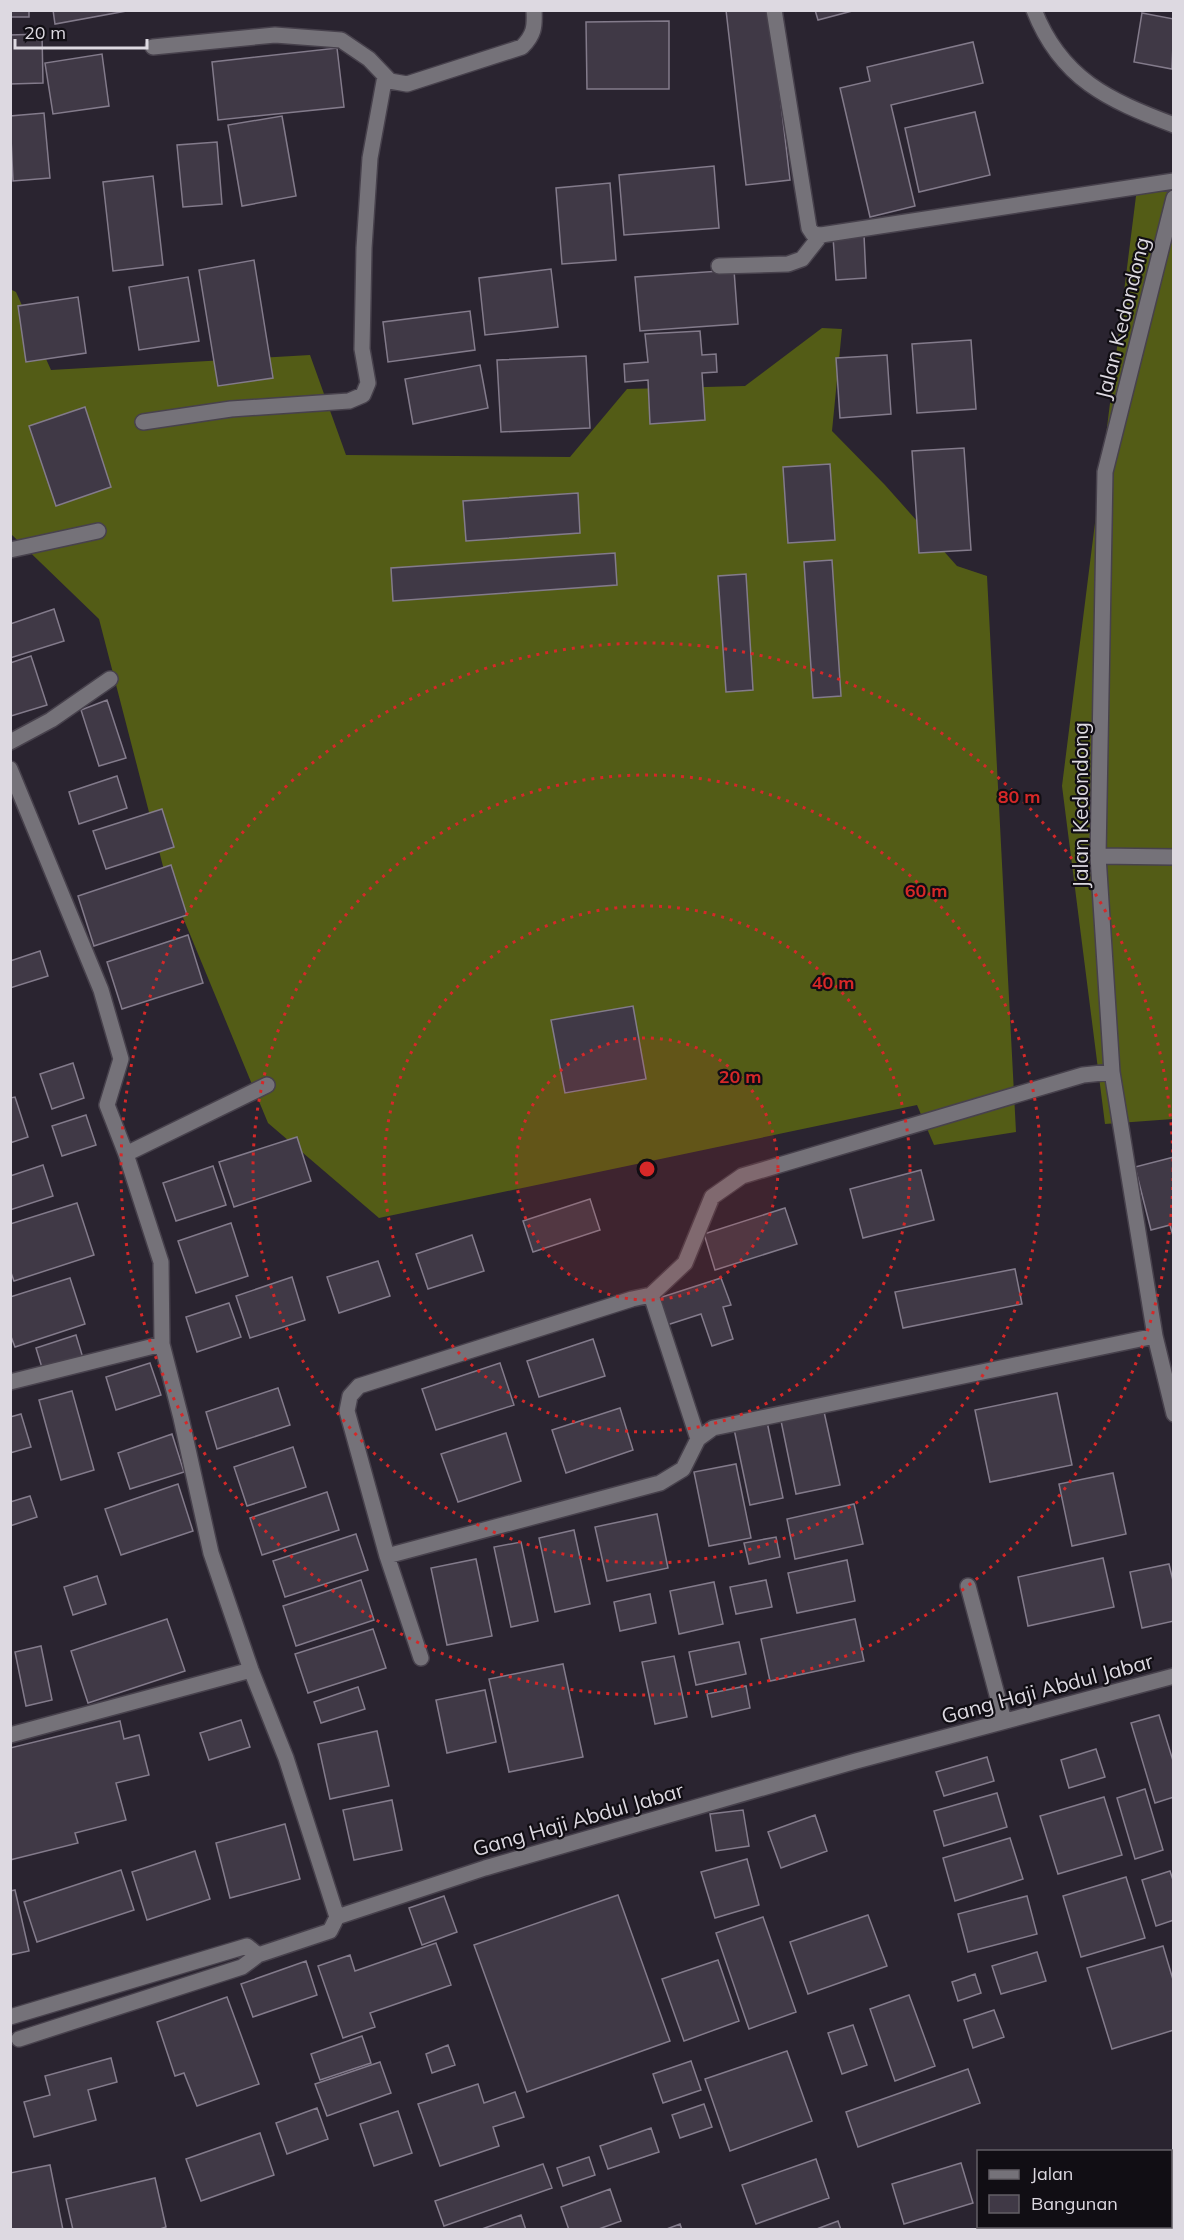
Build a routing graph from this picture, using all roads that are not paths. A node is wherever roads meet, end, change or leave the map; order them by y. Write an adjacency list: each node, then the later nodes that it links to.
1 (534, 10): 5 (street)
2 (774, 10): 9 (street)
3 (1034, 10): 6 (street)
4 (153, 47): 5 (street)
5 (386, 76): 11 (street)
6 (1173, 124)
7 (1173, 181): 9 (street)
8 (1173, 198): 17 (street, Jalan Kedondong)
9 (820, 235): 10 (street)
10 (719, 266)
11 (143, 422)
12 (98, 531): 13 (street)
13 (10, 550)
14 (110, 679): 15 (street)
15 (10, 742)
16 (10, 769): 21 (street)
17 (1098, 856): 18 (street); 19 (street, Jalan Kedondong)
18 (1173, 857)
19 (1112, 1072): 22 (street); 23 (street, Jalan Kedondong)
20 (267, 1085): 21 (street)
21 (126, 1154): 24 (street)
22 (651, 1295): 27 (street); 28 (street)
23 (1155, 1336): 26 (street, Jalan Kedondong); 27 (street)
24 (162, 1344): 25 (street); 31 (street)
25 (10, 1382)
26 (1173, 1414)
27 (698, 1439): 28 (street)
28 (387, 1556): 30 (street)
29 (968, 1586): 33 (street)
30 (421, 1658)
31 (251, 1670): 34 (street); 35 (street)
32 (1173, 1676): 33 (street, Gang Haji Abdul Jabar)
33 (1004, 1721): 35 (street, Gang Haji Abdul Jabar)
34 (10, 1735)
35 (337, 1917): 36 (street, Gang Haji Abdul Jabar)
36 (258, 1955): 37 (street, Gang Haji Abdul Jabar); 38 (street)
37 (10, 2017)
38 (19, 2039)

